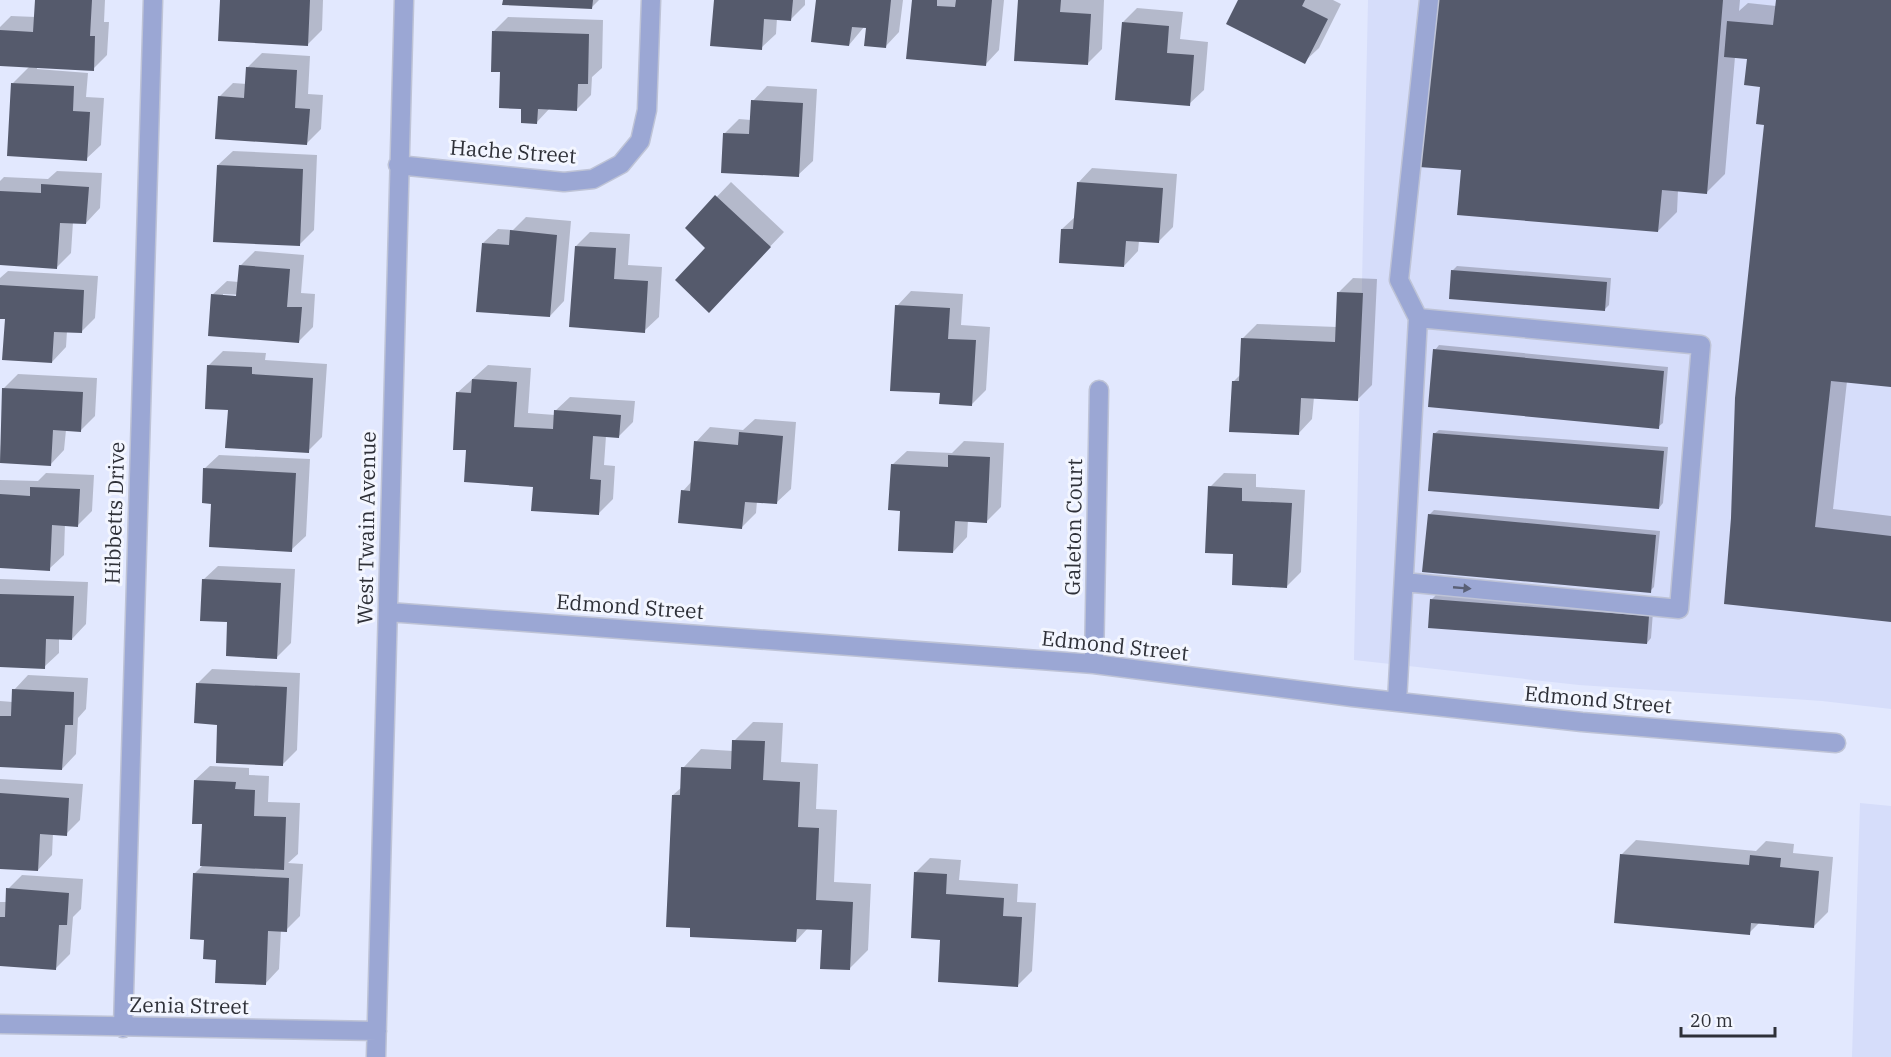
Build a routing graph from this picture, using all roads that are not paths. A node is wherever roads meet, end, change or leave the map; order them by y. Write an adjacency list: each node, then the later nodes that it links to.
1 (153, 0): 14 (street, Hibbetts Drive)
2 (404, 0): 5 (street, West Twain Avenue)
3 (651, 0): 5 (street, Hache Street)
4 (1429, 0): 6 (street)
5 (399, 165): 9 (street, West Twain Avenue)
6 (1418, 318): 8 (street); 8 (street, one-way to 6)
7 (1099, 390): 10 (street, Galeton Court)
8 (1404, 582): 11 (street)
9 (388, 612): 10 (street, Edmond Street); 15 (street, West Twain Avenue)
10 (1094, 664): 11 (street, Edmond Street)
11 (1397, 702): 12 (street, Edmond Street)
12 (1836, 743)
13 (0, 1024): 14 (street, Zenia Street)
14 (123, 1028): 15 (street, Zenia Street)
15 (377, 1031): 16 (street, West Twain Avenue)
16 (376, 1057)

